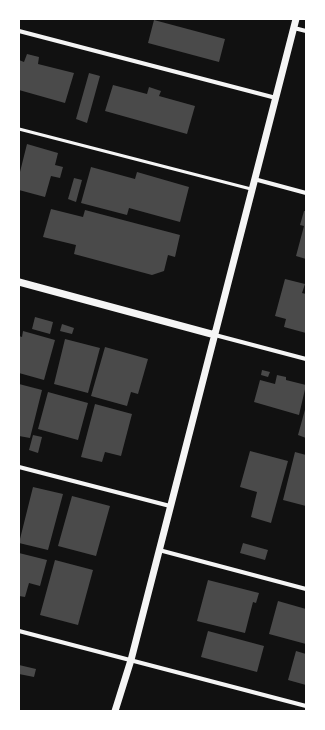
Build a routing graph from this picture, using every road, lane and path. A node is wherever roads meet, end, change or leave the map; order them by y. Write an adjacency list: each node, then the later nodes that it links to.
1 (296, 19): 2 (street)
2 (294, 28): 3 (street); 5 (street)
3 (306, 31)
4 (19, 32): 5 (street)
5 (276, 98): 7 (street)
6 (19, 128): 8 (lane)
7 (254, 179): 8 (street); 9 (street)
8 (252, 189): 11 (street)
9 (306, 193)
10 (19, 282): 11 (street)
11 (215, 335): 12 (street); 14 (street)
12 (306, 359)
13 (19, 467): 14 (street)
14 (170, 506): 15 (street)
15 (159, 550): 16 (street); 18 (street)
16 (306, 589)
17 (19, 631): 18 (street)
18 (131, 660): 19 (street); 20 (street)
19 (306, 706)
20 (115, 711)

